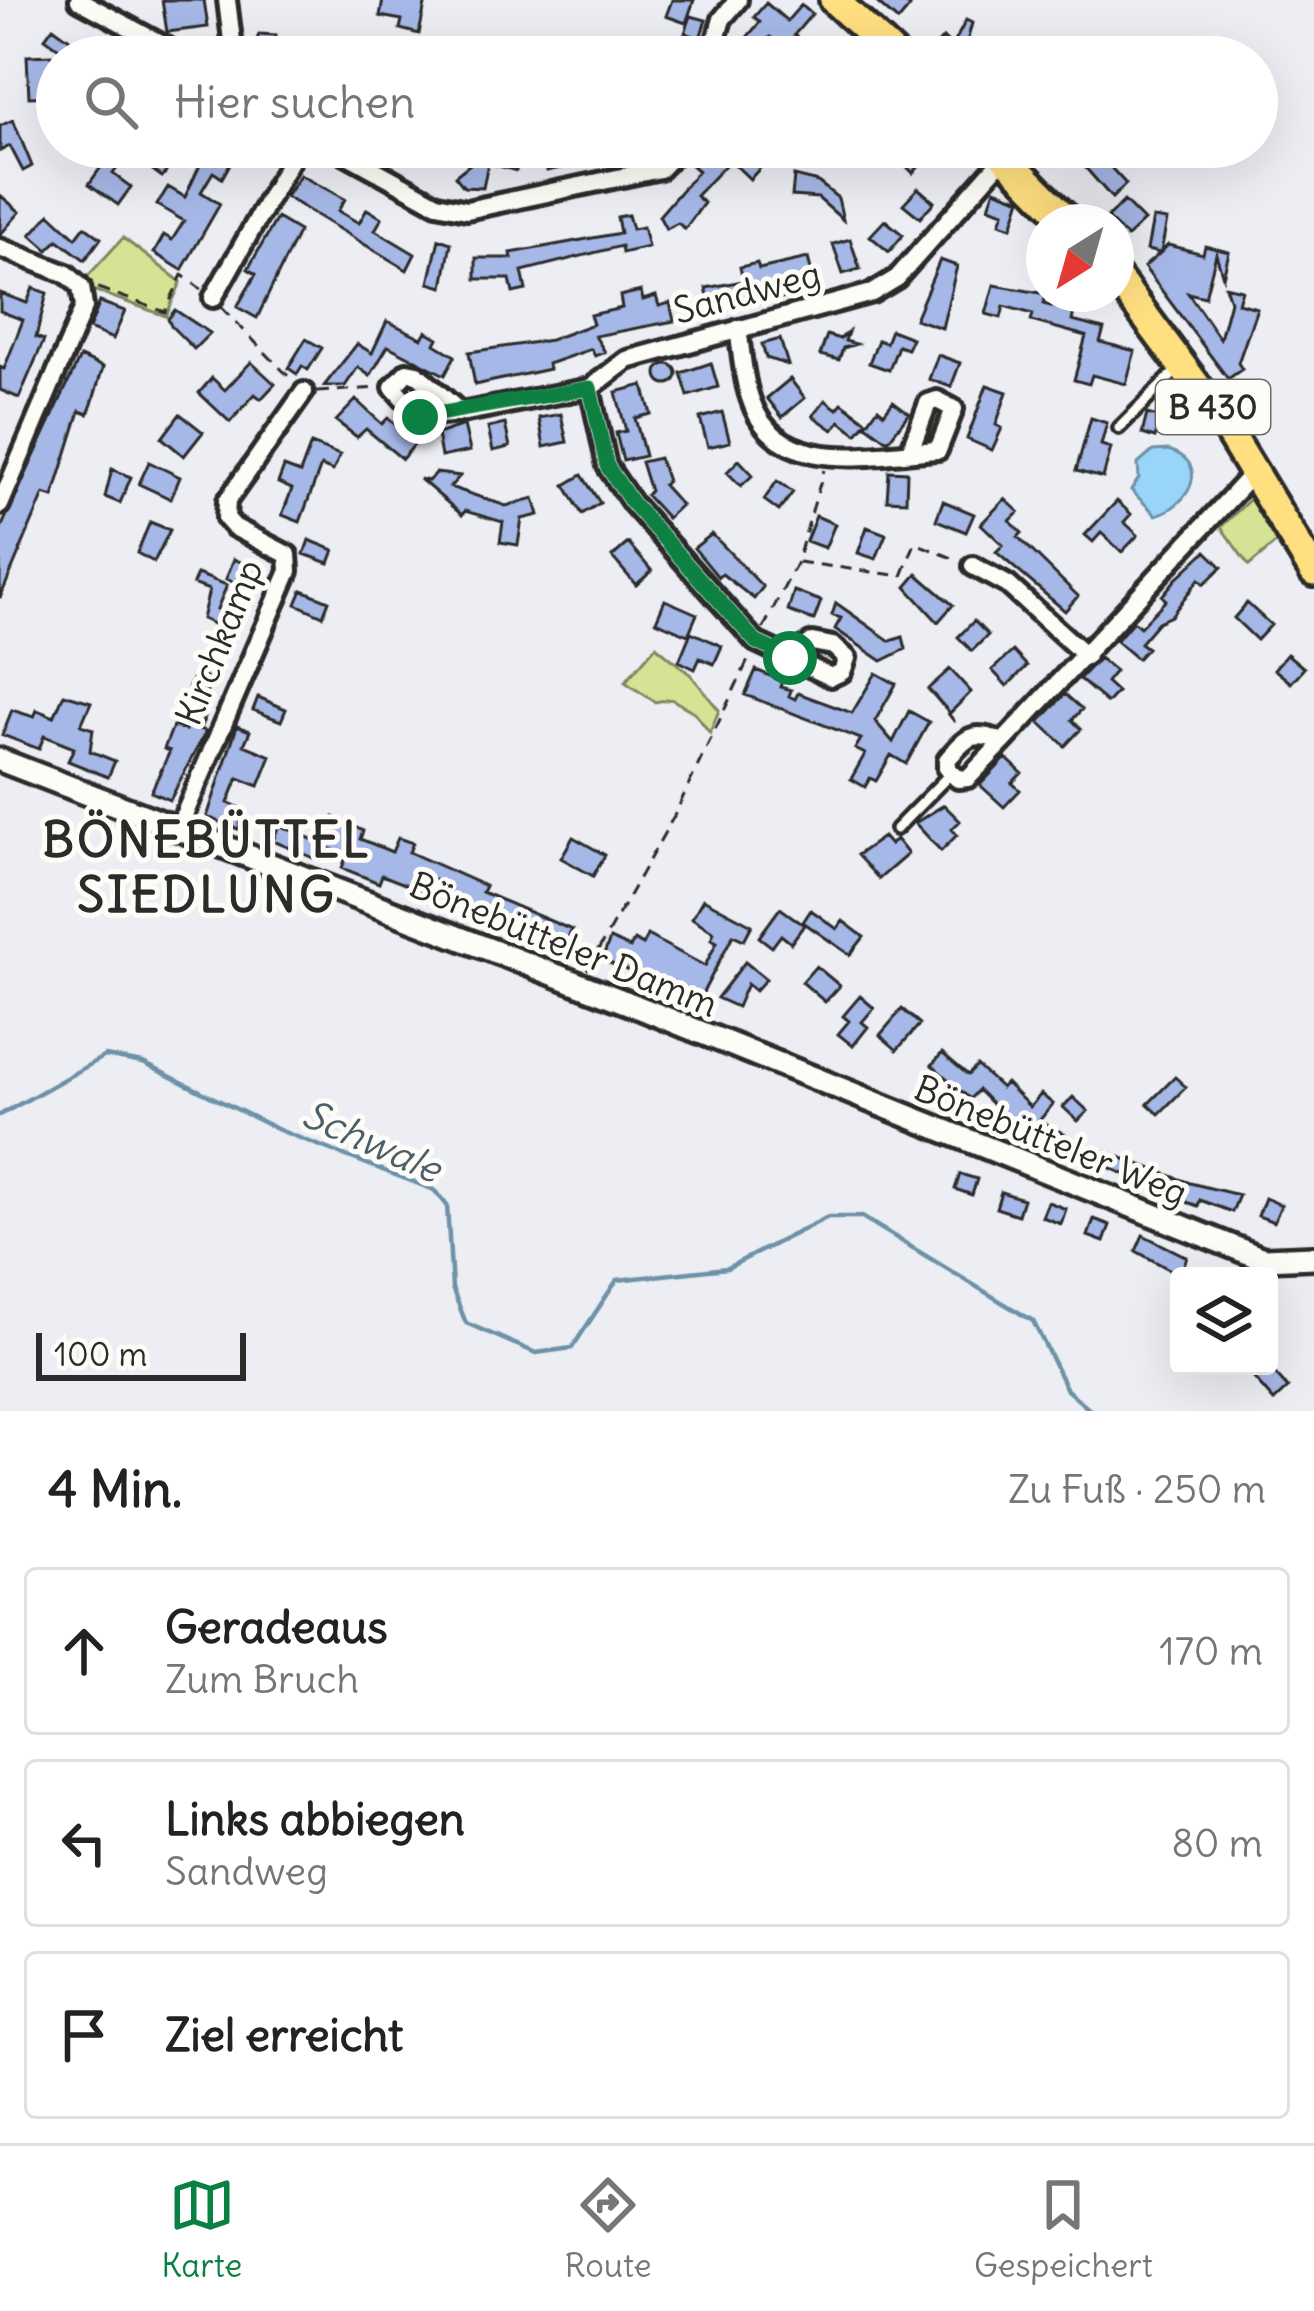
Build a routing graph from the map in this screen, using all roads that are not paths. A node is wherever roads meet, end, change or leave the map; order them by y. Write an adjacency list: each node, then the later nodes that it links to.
1 (79, 0): 5 (street)
2 (227, 0): 6 (street)
3 (738, 0): 7 (street)
4 (834, 0): 8 (main road)
5 (146, 36)
6 (231, 36)
7 (717, 36)
8 (873, 36)
9 (286, 168): 16 (street)
10 (372, 168): 11 (street)
11 (662, 168)
12 (987, 168): 18 (street, Sandweg)
13 (1016, 168): 14 (main road)
14 (1051, 204)
15 (0, 248): 26 (street)
16 (213, 298)
17 (1134, 300): 19 (main road, B 430)
18 (738, 329): 20 (street, Sandweg); 24 (street)
19 (1183, 364): 23 (lane); 25 (main road, B 430)
20 (590, 388): 22 (street, Sandweg); 30 (street)
21 (304, 392): 34 (street, Kirchkamp)
22 (461, 413): 22 (street, Sandweg)
23 (1120, 428)
24 (910, 452)
25 (1254, 472): 28 (main road, B 430); 29 (street)
26 (0, 505)
27 (973, 566): 29 (street)
28 (1314, 572)
29 (1086, 656): 31 (street)
30 (790, 658)
31 (1003, 742): 33 (street); 33 (street)
32 (0, 760): 34 (street, Bönebütteler Damm)
33 (951, 773): 35 (lane)
34 (179, 827): 36 (street, Bönebütteler Damm)
35 (896, 830)
36 (767, 1061): 37 (street, Bönebütteler Weg)
37 (1314, 1257)

